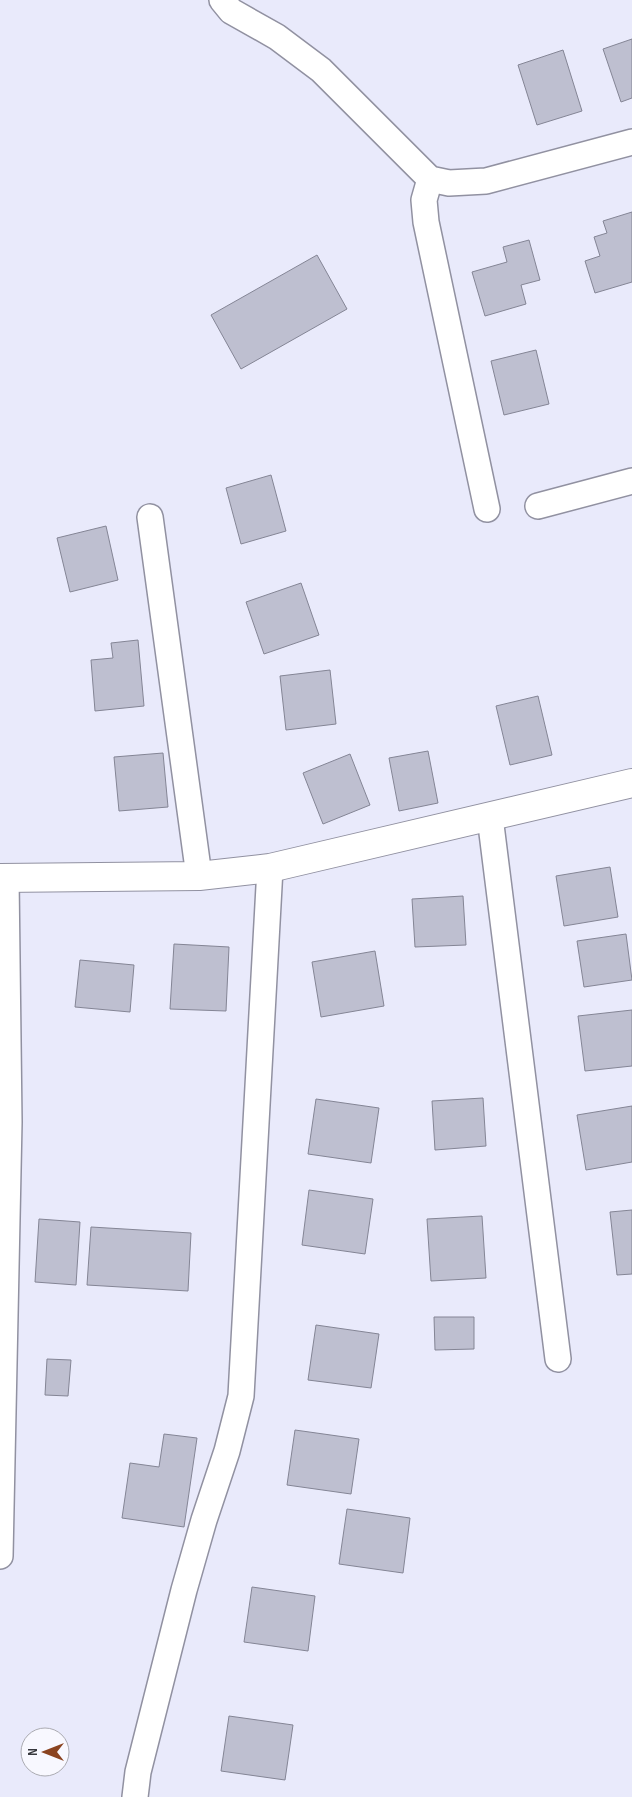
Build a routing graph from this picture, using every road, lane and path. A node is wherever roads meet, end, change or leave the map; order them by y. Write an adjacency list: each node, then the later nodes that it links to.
1 (222, 0): 3 (street)
2 (632, 142): 3 (street)
3 (430, 179): 6 (street)
4 (632, 481): 5 (street)
5 (538, 506)
6 (487, 509)
7 (150, 517): 11 (street)
8 (632, 783): 9 (street)
9 (490, 817): 10 (street); 14 (street)
10 (270, 868): 11 (street); 16 (street)
11 (199, 876): 12 (street)
12 (3, 878): 13 (street)
13 (5, 1122): 15 (street)
14 (558, 1359)
15 (0, 1556)
16 (135, 1797)

